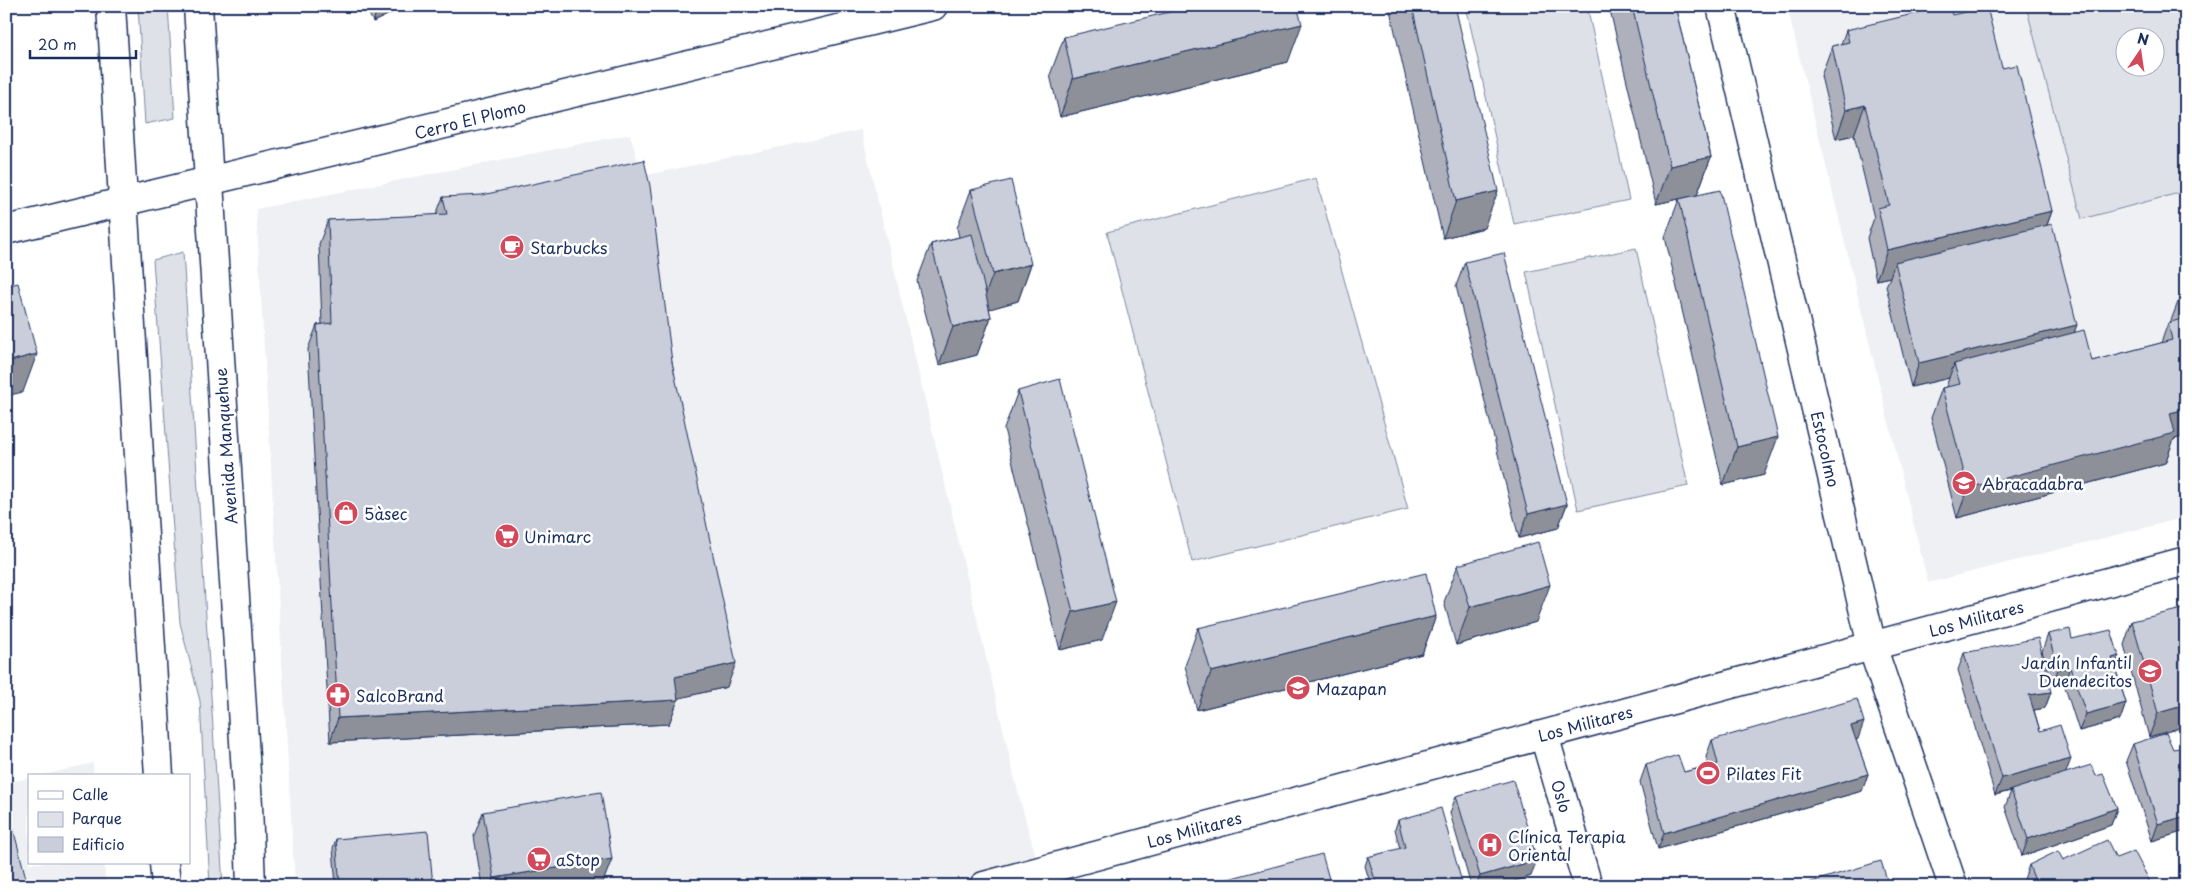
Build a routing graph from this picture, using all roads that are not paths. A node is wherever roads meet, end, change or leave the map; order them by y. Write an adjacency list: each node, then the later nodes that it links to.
1 (111, 6): 6 (main road)
2 (198, 6): 5 (main road, Avenida Manquehue)
3 (933, 6): 5 (main road, Cerro El Plomo)
4 (1721, 6): 9 (main road, Estocolmo)
5 (208, 182): 6 (main road, Cerro El Plomo); 14 (main road, Avenida Manquehue)
6 (122, 203): 7 (main road, Cerro El Plomo); 11 (main road)
7 (6, 230)
8 (2186, 561): 9 (main road, Los Militares)
9 (1872, 646): 10 (main road, Los Militares); 17 (main road, Estocolmo)
10 (1544, 734): 15 (main road, Los Militares); 16 (main road, Oslo)
11 (159, 774)
12 (164, 864): 13 (main road)
13 (166, 886)
14 (251, 886)
15 (984, 886)
16 (1588, 886)
17 (1954, 886)

